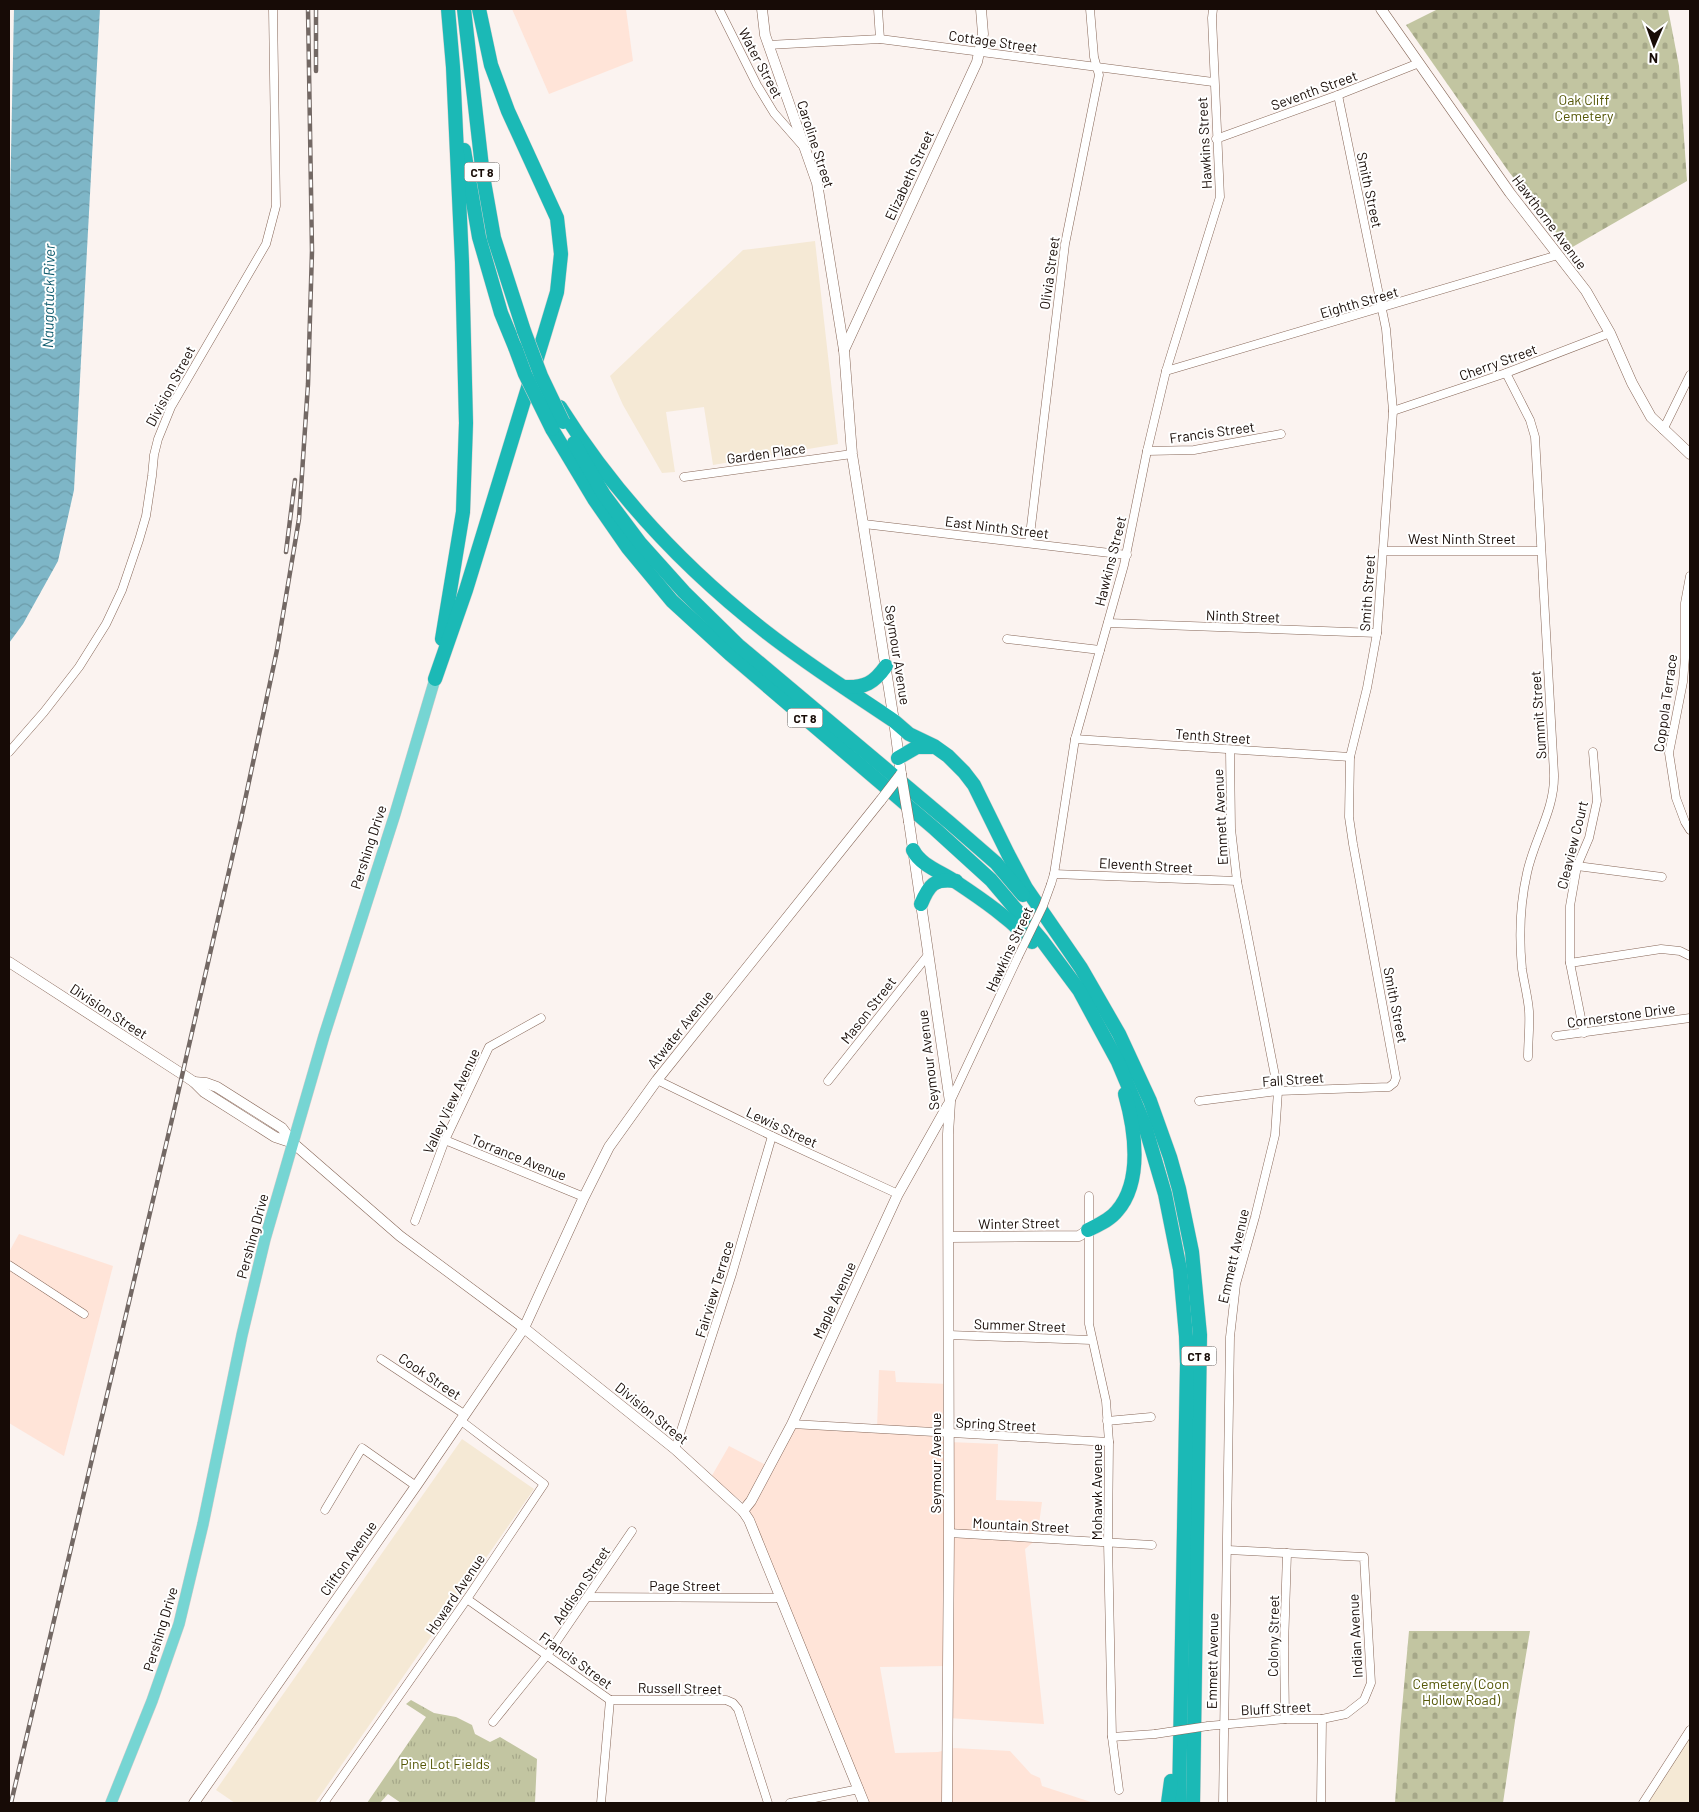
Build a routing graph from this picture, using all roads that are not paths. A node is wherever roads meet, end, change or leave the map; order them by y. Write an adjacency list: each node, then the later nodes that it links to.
1 (273, 9): 55 (street, Division Street)
2 (448, 9): 17 (highway, CT 8)
3 (464, 9): 30 (highway, CT 8, bridge)
4 (479, 9): 49 (highway)
5 (719, 9): 21 (street, Water Street)
6 (762, 9): 13 (main road, Caroline Street)
7 (878, 9): 12 (street)
8 (981, 9): 14 (main road, Elizabeth Street)
9 (1090, 9): 16 (street, Olivia Street)
10 (1213, 9): 18 (street, Hawkins Street)
11 (1381, 9): 15 (main road, Hawthorne Avenue)
12 (880, 39): 13 (street, Cottage Street); 14 (street, Cottage Street)
13 (768, 45): 21 (main road, Caroline Street)
14 (980, 51): 16 (street, Cottage Street); 25 (main road, Elizabeth Street)
15 (1419, 63): 19 (street, Seventh Street); 22 (main road, Hawthorne Avenue)
16 (1097, 67): 18 (street, Cottage Street); 38 (street, Olivia Street)
17 (453, 68): 30 (highway, CT 8, bridge); 49 (highway)
18 (1214, 82): 20 (street, Hawkins Street)
19 (1338, 95): 20 (street, Seventh Street); 23 (street, Smith Street)
20 (1216, 139): 26 (street, Hawkins Street)
21 (805, 148): 25 (main road, Caroline Street)
22 (1558, 255): 23 (street, Eighth Street); 24 (main road, Hawthorne Avenue)
23 (1382, 308): 26 (street, Eighth Street); 29 (street, Smith Street)
24 (1610, 333): 27 (street, Cherry Street); 31 (main road, Hawthorne Avenue)
25 (844, 350): 34 (main road, Seymour Avenue)
26 (1166, 371): 33 (street, Hawkins Street)
27 (1506, 373): 29 (street, Cherry Street); 40 (street, Summit Street)
28 (1690, 375): 31 (street)
29 (1393, 411): 39 (street, Smith Street)
30 (561, 423): 50 (highway); 71 (highway, CT 8); 72 (highway, CT 8)
31 (1663, 430): 35 (main road, Hawthorne Avenue)
32 (1281, 434): 33 (street, Francis Street)
33 (1147, 451): 41 (street, Hawkins Street)
34 (852, 454): 36 (street, Garden Place); 37 (main road, Seymour Avenue)
35 (1690, 454)
36 (684, 477)
37 (864, 524): 38 (street, East Ninth Street); 48 (main road, Seymour Avenue)
38 (1029, 543): 41 (street, East Ninth Street)
39 (1383, 551): 40 (street, West Ninth Street); 45 (street, Smith Street)
40 (1541, 551): 77 (street, Summit Street)
41 (1127, 555): 43 (street, Hawkins Street)
42 (1690, 576): 44 (street, Coppola Terrace)
43 (1108, 623): 45 (street, Ninth Street); 47 (street, Hawkins Street)
44 (1688, 628): 59 (street, Coppola Terrace)
45 (1378, 634): 57 (street, Smith Street)
46 (1007, 639): 47 (street)
47 (1100, 650): 52 (street, Hawkins Street)
48 (886, 666): 50 (highway); 51 (main road, Seymour Avenue)
49 (435, 679): 87 (main road, Pershing Drive)
50 (844, 687): 51 (highway)
51 (894, 721): 53 (highway); 58 (main road, Seymour Avenue)
52 (1075, 739): 54 (street, Tenth Street); 62 (street, Hawkins Street)
53 (940, 750): 58 (highway); 71 (highway)
54 (1230, 750): 57 (street, Tenth Street); 64 (street, Emmett Avenue)
55 (9, 752)
56 (1593, 752): 61 (street, Cleaview Court)
57 (1350, 757): 81 (street, Smith Street)
58 (899, 766): 60 (main road, Seymour Avenue, bridge); 79 (main road, Atwater Avenue, bridge)
59 (1690, 830)
60 (913, 850): 65 (highway); 66 (main road, Seymour Avenue)
61 (1577, 866): 63 (street); 70 (street, Cleaview Court)
62 (1054, 874): 64 (street, Eleventh Street); 84 (street, Hawkins Street, bridge)
63 (1662, 877)
64 (1237, 881): 82 (street, Emmett Avenue)
65 (956, 882): 66 (highway); 72 (highway)
66 (921, 904): 67 (main road, Seymour Avenue)
67 (928, 955): 80 (street, Mason Street); 84 (main road, Seymour Avenue)
68 (1690, 956): 70 (street)
69 (9, 962): 87 (main road, Division Street)
70 (1570, 963): 75 (street, Cleaview Court)
71 (1081, 968): 128 (highway, CT 8)
72 (1079, 990): 78 (highway, CT 8)
73 (541, 1018): 86 (street, Valley View Avenue)
74 (1690, 1018): 75 (street, Cornerstone Drive)
75 (1584, 1033): 76 (street, Cornerstone Drive)
76 (1556, 1036)
77 (1528, 1057)
78 (1118, 1062): 92 (highway); 120 (highway, CT 8)
79 (657, 1080): 85 (street, Lewis Street); 90 (main road, Atwater Avenue)
80 (828, 1080)
81 (1389, 1087): 82 (street, Fall Street)
82 (1278, 1091): 83 (street, Fall Street); 114 (street, Emmett Avenue)
83 (1199, 1101)
84 (950, 1102): 88 (main road, Maple Avenue); 93 (main road, Seymour Avenue)
85 (772, 1136): 88 (street, Lewis Street); 106 (street, Fairview Terrace)
86 (445, 1140): 90 (street, Torrance Avenue); 91 (street, Valley View Avenue)
87 (293, 1143): 96 (main road, Division Street); 131 (main road, Pershing Drive)
88 (898, 1194): 103 (main road, Maple Avenue)
89 (1089, 1196): 92 (street, Mohawk Avenue)
90 (584, 1197): 96 (main road, Atwater Avenue)
91 (415, 1221)
92 (1088, 1230): 93 (main road, Winter Street); 98 (street, Mohawk Avenue)
93 (949, 1238): 97 (main road, Seymour Avenue)
94 (9, 1265): 95 (street)
95 (84, 1314)
96 (524, 1328): 100 (main road, Clifton Avenue); 106 (main road, Division Street)
97 (949, 1335): 98 (street, Summer Street); 104 (main road, Seymour Avenue)
98 (1091, 1340): 102 (street, Mohawk Avenue)
99 (381, 1358): 100 (street, Cook Street)
100 (462, 1417): 107 (main road, Clifton Avenue); 116 (street, Howard Avenue)
101 (1151, 1417): 102 (street)
102 (1107, 1421): 105 (street, Mohawk Avenue)
103 (792, 1424): 104 (street, Spring Street); 109 (main road, Maple Avenue)
104 (949, 1434): 105 (street, Spring Street); 111 (main road, Seymour Avenue)
105 (1108, 1442): 112 (street, Mohawk Avenue)
106 (675, 1449): 109 (main road, Division Street)
107 (416, 1486): 108 (street); 132 (main road, Clifton Avenue)
108 (325, 1510)
109 (743, 1511): 118 (main road, Division Street)
110 (632, 1531): 117 (street, Addison Street)
111 (949, 1533): 112 (street, Mountain Street); 138 (main road, Seymour Avenue)
112 (1108, 1542): 113 (street, Mountain Street); 127 (street, Mohawk Avenue)
113 (1152, 1545)
114 (1228, 1550): 115 (street); 125 (street, Emmett Avenue)
115 (1287, 1553): 122 (street, Colony Street); 123 (street, Indian Avenue)
116 (467, 1598): 119 (street, Francis Street); 133 (street, Howard Avenue)
117 (588, 1598): 118 (street, Page Street); 119 (street, Addison Street)
118 (781, 1598): 129 (main road, Division Street)
119 (548, 1654): 121 (street, Francis Street); 124 (street, Addison Street)
120 (1180, 1694): 139 (highway); 140 (highway, CT 8)
121 (610, 1700): 134 (street, Francis Street); 135 (street, Russell Street)
122 (1285, 1719): 123 (street, Bluff Street); 125 (street, Bluff Street)
123 (1322, 1719): 144 (street)
124 (493, 1722)
125 (1223, 1724): 127 (street, Bluff Street, bridge); 143 (street, Emmett Avenue)
126 (1690, 1730): 145 (street)
127 (1112, 1737): 130 (street, Mohawk Avenue)
128 (1193, 1767): 141 (highway, CT 8); 142 (highway)
129 (859, 1789): 136 (street); 137 (main road, Division Street)
130 (1119, 1790)
131 (112, 1803)
132 (194, 1803)
133 (324, 1803)
134 (601, 1803)
135 (768, 1803)
136 (790, 1803)
137 (864, 1803)
138 (947, 1803)
139 (1168, 1803)
140 (1179, 1803)
141 (1193, 1803)
142 (1197, 1803)
143 (1223, 1803)
144 (1321, 1803)
145 (1643, 1803)

